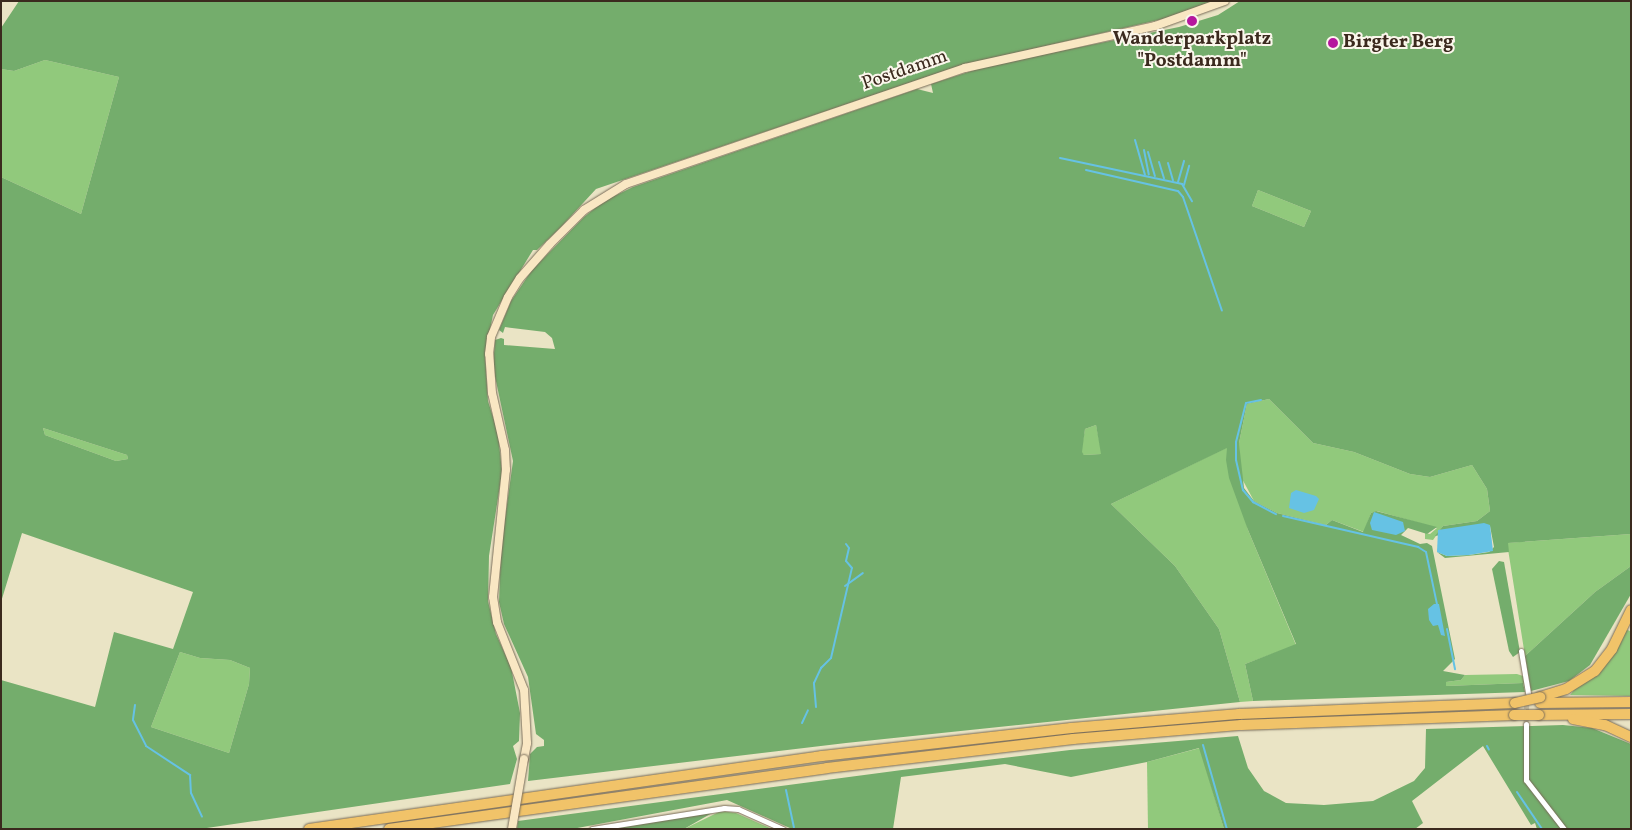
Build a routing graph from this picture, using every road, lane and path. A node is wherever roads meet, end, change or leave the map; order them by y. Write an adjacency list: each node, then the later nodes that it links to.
1 (1225, 1): 13 (street, Postdamm, bridge)
2 (1631, 610): 5 (highway)
3 (1521, 651): 4 (street)
4 (1528, 693)
5 (1540, 700): 6 (highway); 11 (highway, bridge)
6 (1631, 702)
7 (1552, 714): 8 (highway); 10 (highway); 12 (highway, bridge)
8 (1631, 714)
9 (1526, 724): 16 (street)
10 (1631, 736)
11 (309, 829)
12 (389, 829)
13 (512, 829)
14 (592, 829): 15 (street)
15 (783, 829)
16 (1564, 829)

